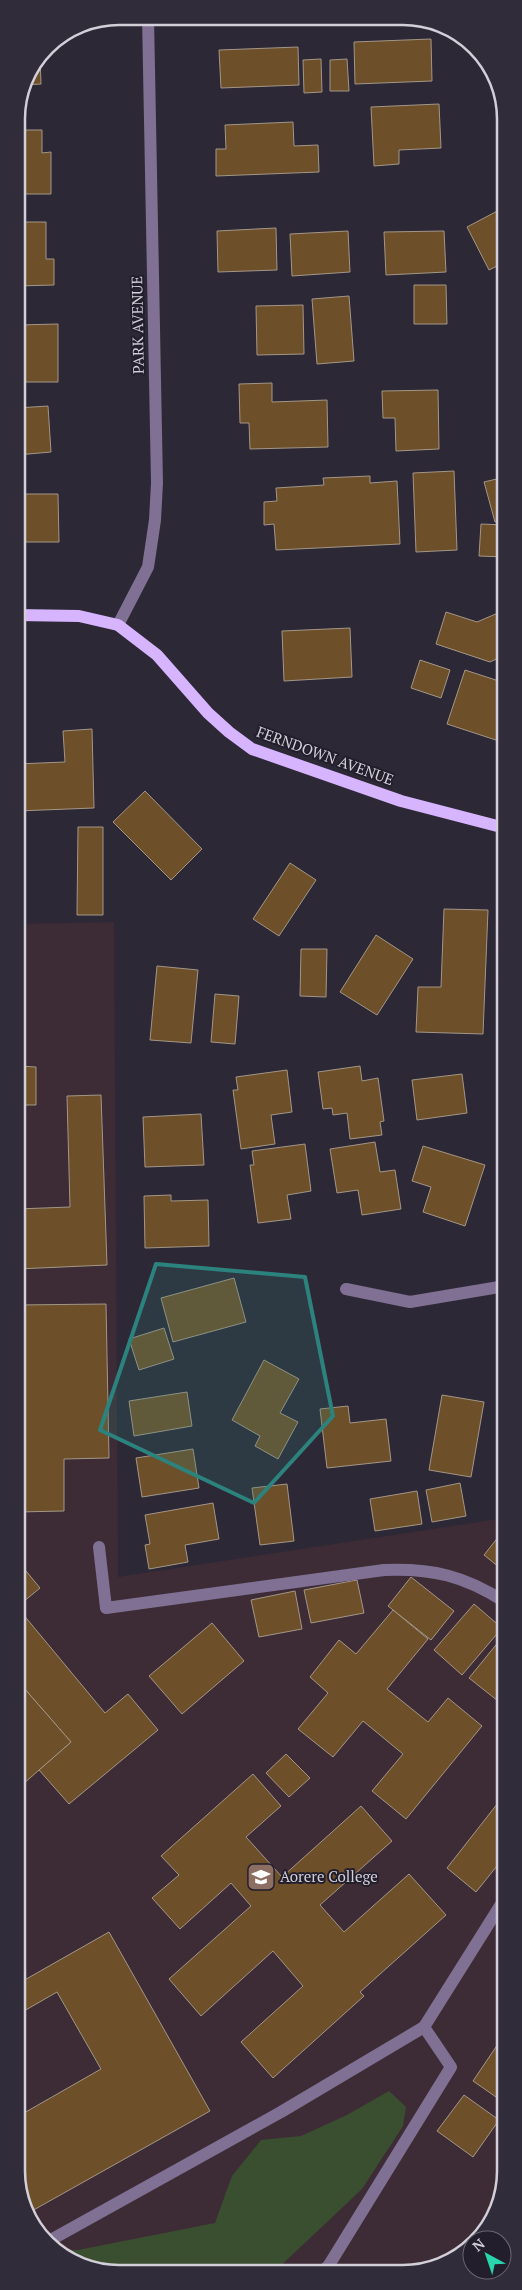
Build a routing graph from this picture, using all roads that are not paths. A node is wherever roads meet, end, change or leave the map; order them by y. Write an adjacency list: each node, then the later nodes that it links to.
1 (148, 25): 3 (street, PARK AVENUE)
2 (25, 615): 3 (main road)
3 (118, 625): 4 (main road, FERNDOWN AVENUE)
4 (497, 826)
5 (497, 1287): 6 (street)
6 (346, 1289)
7 (100, 1547): 8 (street)
8 (497, 1597)
9 (497, 1912): 10 (street)
10 (424, 2027): 11 (street); 12 (street)
11 (54, 2238)
12 (329, 2265)

